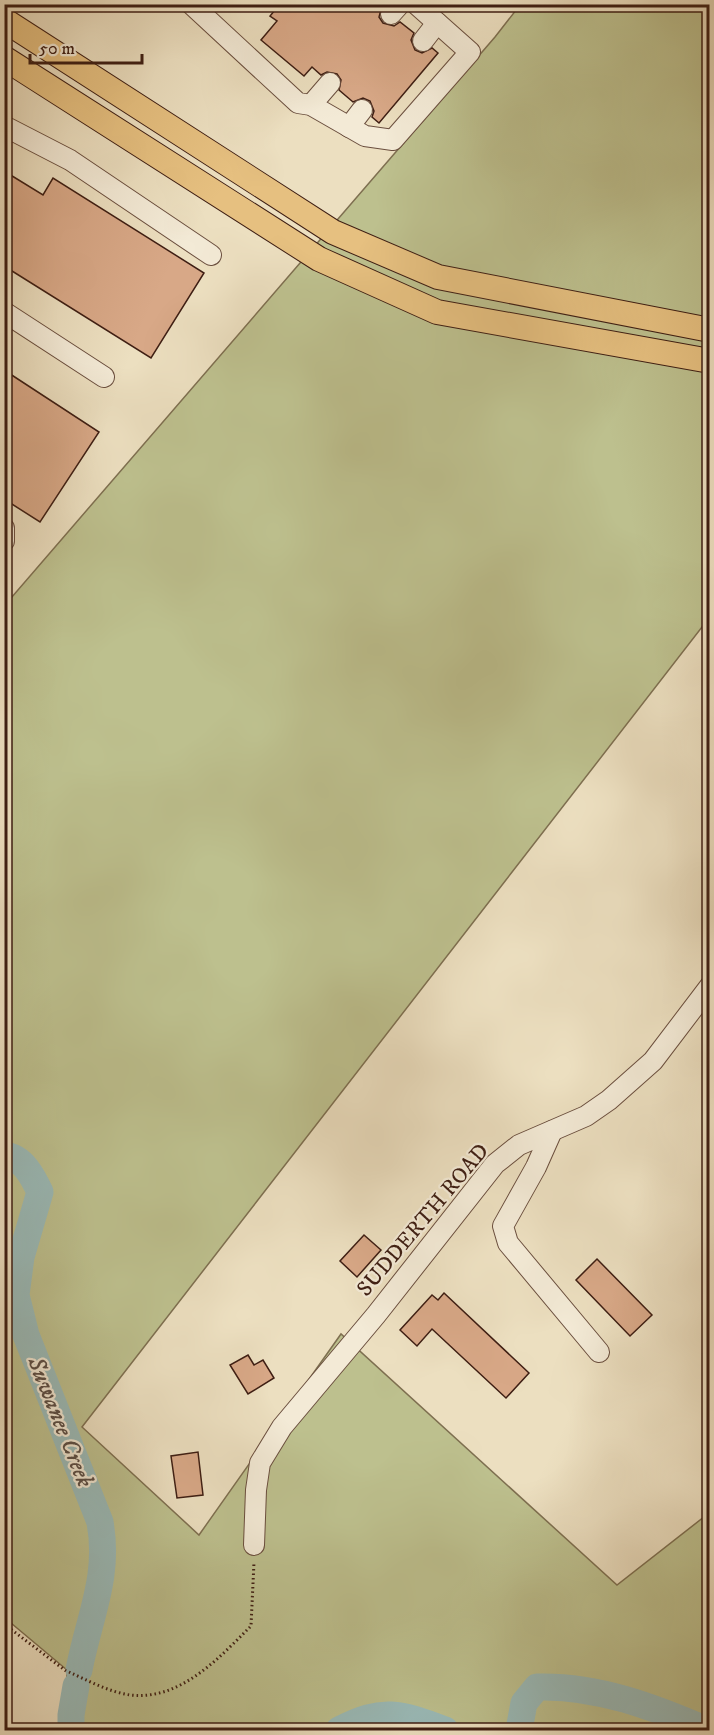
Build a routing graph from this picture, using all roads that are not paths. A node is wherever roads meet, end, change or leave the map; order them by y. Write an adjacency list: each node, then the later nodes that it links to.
1 (191, 4): 8 (street)
2 (416, 4): 4 (street)
3 (4, 20): 12 (main road)
4 (437, 23): 5 (street); 11 (street)
5 (423, 41)
6 (4, 58): 13 (main road)
7 (330, 82): 8 (street)
8 (311, 105): 11 (street)
9 (362, 110): 11 (street)
10 (4, 126): 14 (street)
11 (349, 127)
12 (257, 183): 13 (street); 16 (main road)
13 (240, 209): 17 (main road)
14 (211, 255)
15 (4, 312): 18 (street)
16 (710, 330)
17 (710, 361)
18 (104, 377)
19 (4, 528): 20 (street)
20 (4, 541)
21 (710, 986): 22 (street, SUDDERTH ROAD)
22 (702, 1006): 23 (street, SUDDERTH ROAD)
23 (552, 1131): 24 (street); 25 (street, SUDDERTH ROAD)
24 (599, 1352)
25 (254, 1545)

